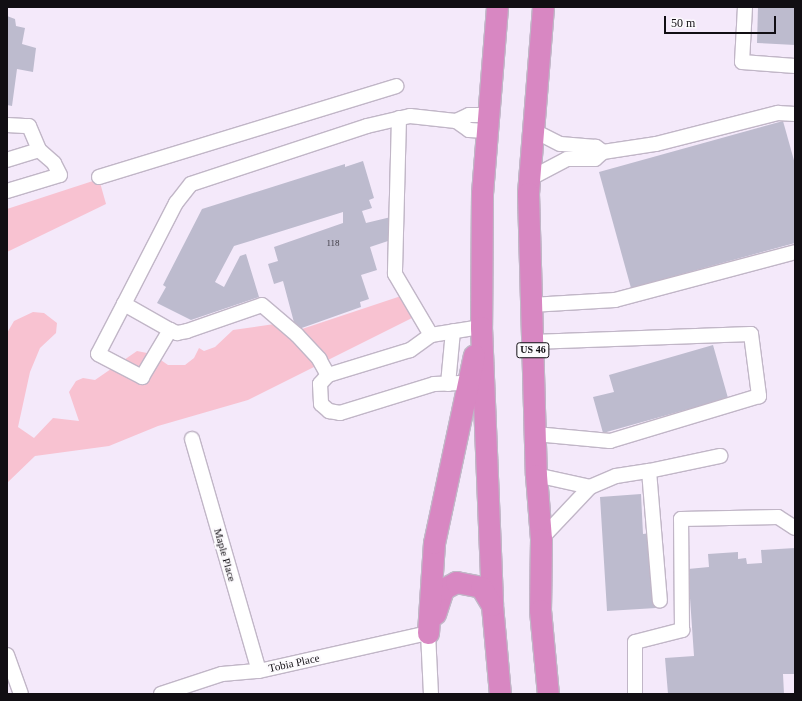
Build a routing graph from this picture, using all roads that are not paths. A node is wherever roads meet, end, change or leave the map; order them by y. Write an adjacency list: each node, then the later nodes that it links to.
1 (497, 7): 8 (highway)
2 (543, 7): 10 (highway, US 46)
3 (745, 7): 4 (street)
4 (795, 66)
5 (396, 86): 14 (street)
6 (795, 114): 12 (street)
7 (399, 118): 8 (street); 18 (street); 23 (street)
8 (488, 123): 20 (highway)
9 (7, 125): 11 (street)
10 (533, 130): 12 (street); 15 (highway, US 46)
11 (39, 150): 13 (street); 16 (street)
12 (603, 152): 15 (street)
13 (7, 160)
14 (99, 177)
15 (529, 179): 19 (highway, US 46)
16 (7, 191)
17 (795, 252): 19 (street)
18 (124, 304): 21 (street); 21 (street)
19 (532, 306): 24 (highway, US 46)
20 (481, 327): 22 (street); 26 (highway); 36 (highway)
21 (170, 330): 25 (street)
22 (453, 331): 23 (street); 26 (street)
23 (431, 335): 25 (street)
24 (532, 342): 27 (highway, US 46); 27 (street)
25 (328, 375): 26 (street)
26 (458, 384): 37 (highway)
27 (535, 434): 31 (highway, US 46)
28 (192, 439): 39 (street, Maple Place)
29 (720, 456): 30 (street)
30 (650, 471): 32 (street); 35 (street)
31 (536, 475): 32 (street); 34 (highway, US 46)
32 (590, 487): 34 (street)
33 (795, 528): 45 (street)
34 (541, 539): 44 (highway, US 46)
35 (660, 601)
36 (492, 605): 37 (highway); 43 (highway)
37 (428, 633): 39 (street, Tobia Place); 42 (street)
38 (7, 655): 40 (street)
39 (258, 671): 41 (street, Tobia Place)
40 (21, 694)
41 (161, 694)
42 (431, 694)
43 (500, 694)
44 (548, 694)
45 (635, 694)

